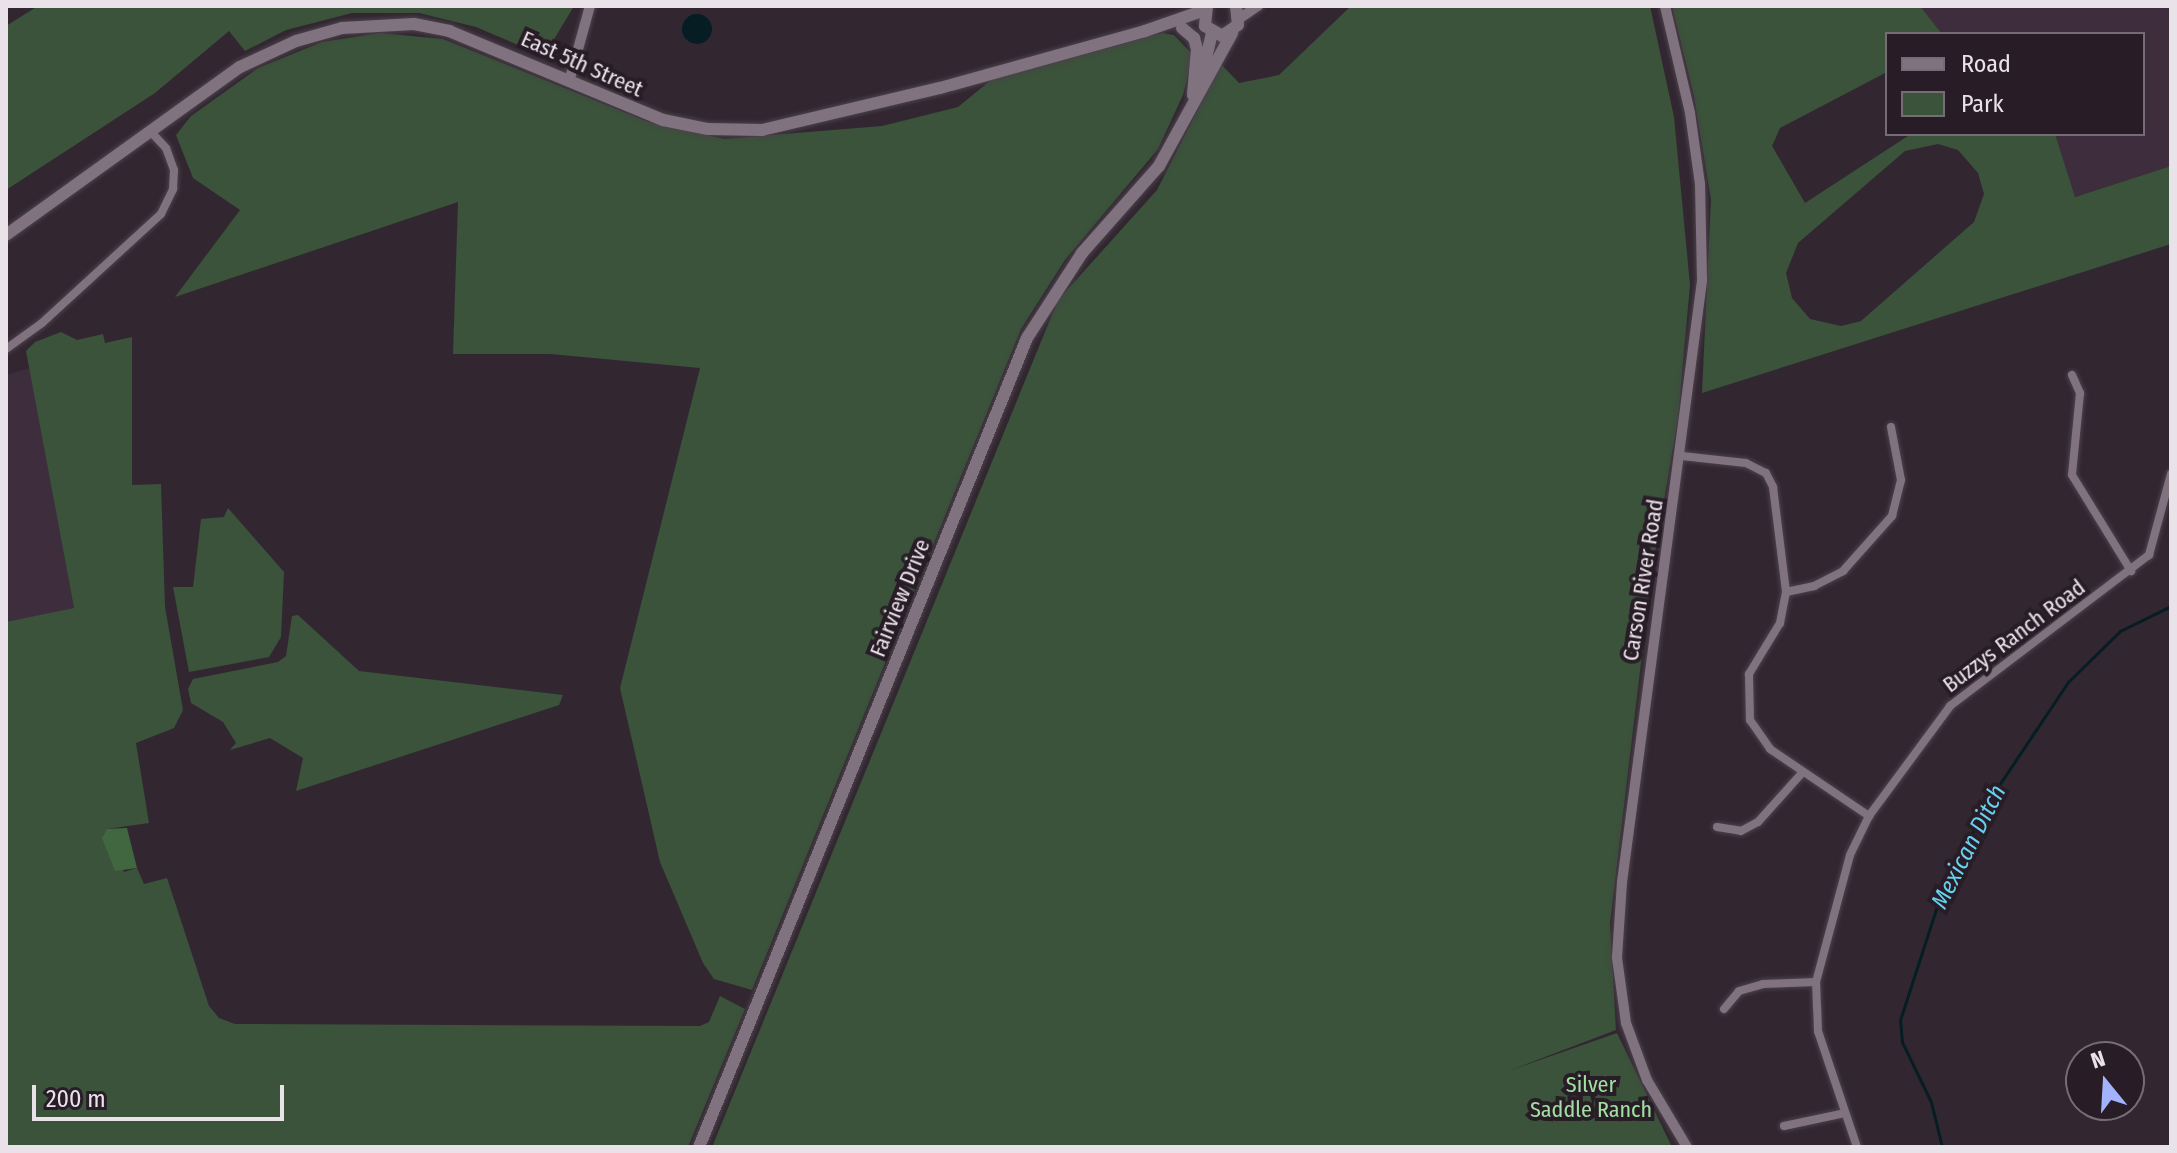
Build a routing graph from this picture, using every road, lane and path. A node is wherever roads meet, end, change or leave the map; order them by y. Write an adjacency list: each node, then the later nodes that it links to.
1 (590, 6): 10 (street)
2 (1258, 6): 5 (street)
3 (1665, 6): 17 (street, Carson River Road)
4 (1206, 8): 7 (main road, East 5th Street); 8 (main road, Fairview Drive)
5 (1238, 12): 9 (main road, Fairview Drive)
6 (1182, 28): 7 (main road, East 5th Street); 8 (main road, East 5th Street); 11 (main road)
7 (1145, 31): 10 (main road, East 5th Street)
8 (1210, 31): 9 (main road, East 5th Street); 11 (main road, Fairview Drive)
9 (1232, 33): 11 (main road, Fairview Drive)
10 (570, 78): 12 (main road, East 5th Street)
11 (1194, 102): 28 (main road, Fairview Drive)
12 (151, 132): 13 (main road, East 5th Street); 14 (street)
13 (6, 235)
14 (6, 349)
15 (2072, 375): 19 (street)
16 (1891, 427): 20 (street)
17 (1682, 456): 20 (street); 29 (street, Carson River Road)
18 (2171, 474): 19 (street, Buzzys Ranch Road)
19 (2131, 571): 22 (street, Buzzys Ranch Road)
20 (1786, 592): 21 (street)
21 (1802, 773): 22 (street); 23 (street)
22 (1869, 816): 24 (street, Buzzys Ranch Road)
23 (1717, 827)
24 (1816, 982): 25 (street); 26 (street, Buzzys Ranch Road)
25 (1724, 1009)
26 (1845, 1113): 27 (street); 30 (street, Buzzys Ranch Road)
27 (1784, 1126)
28 (699, 1147)
29 (1687, 1147)
30 (1857, 1147)

